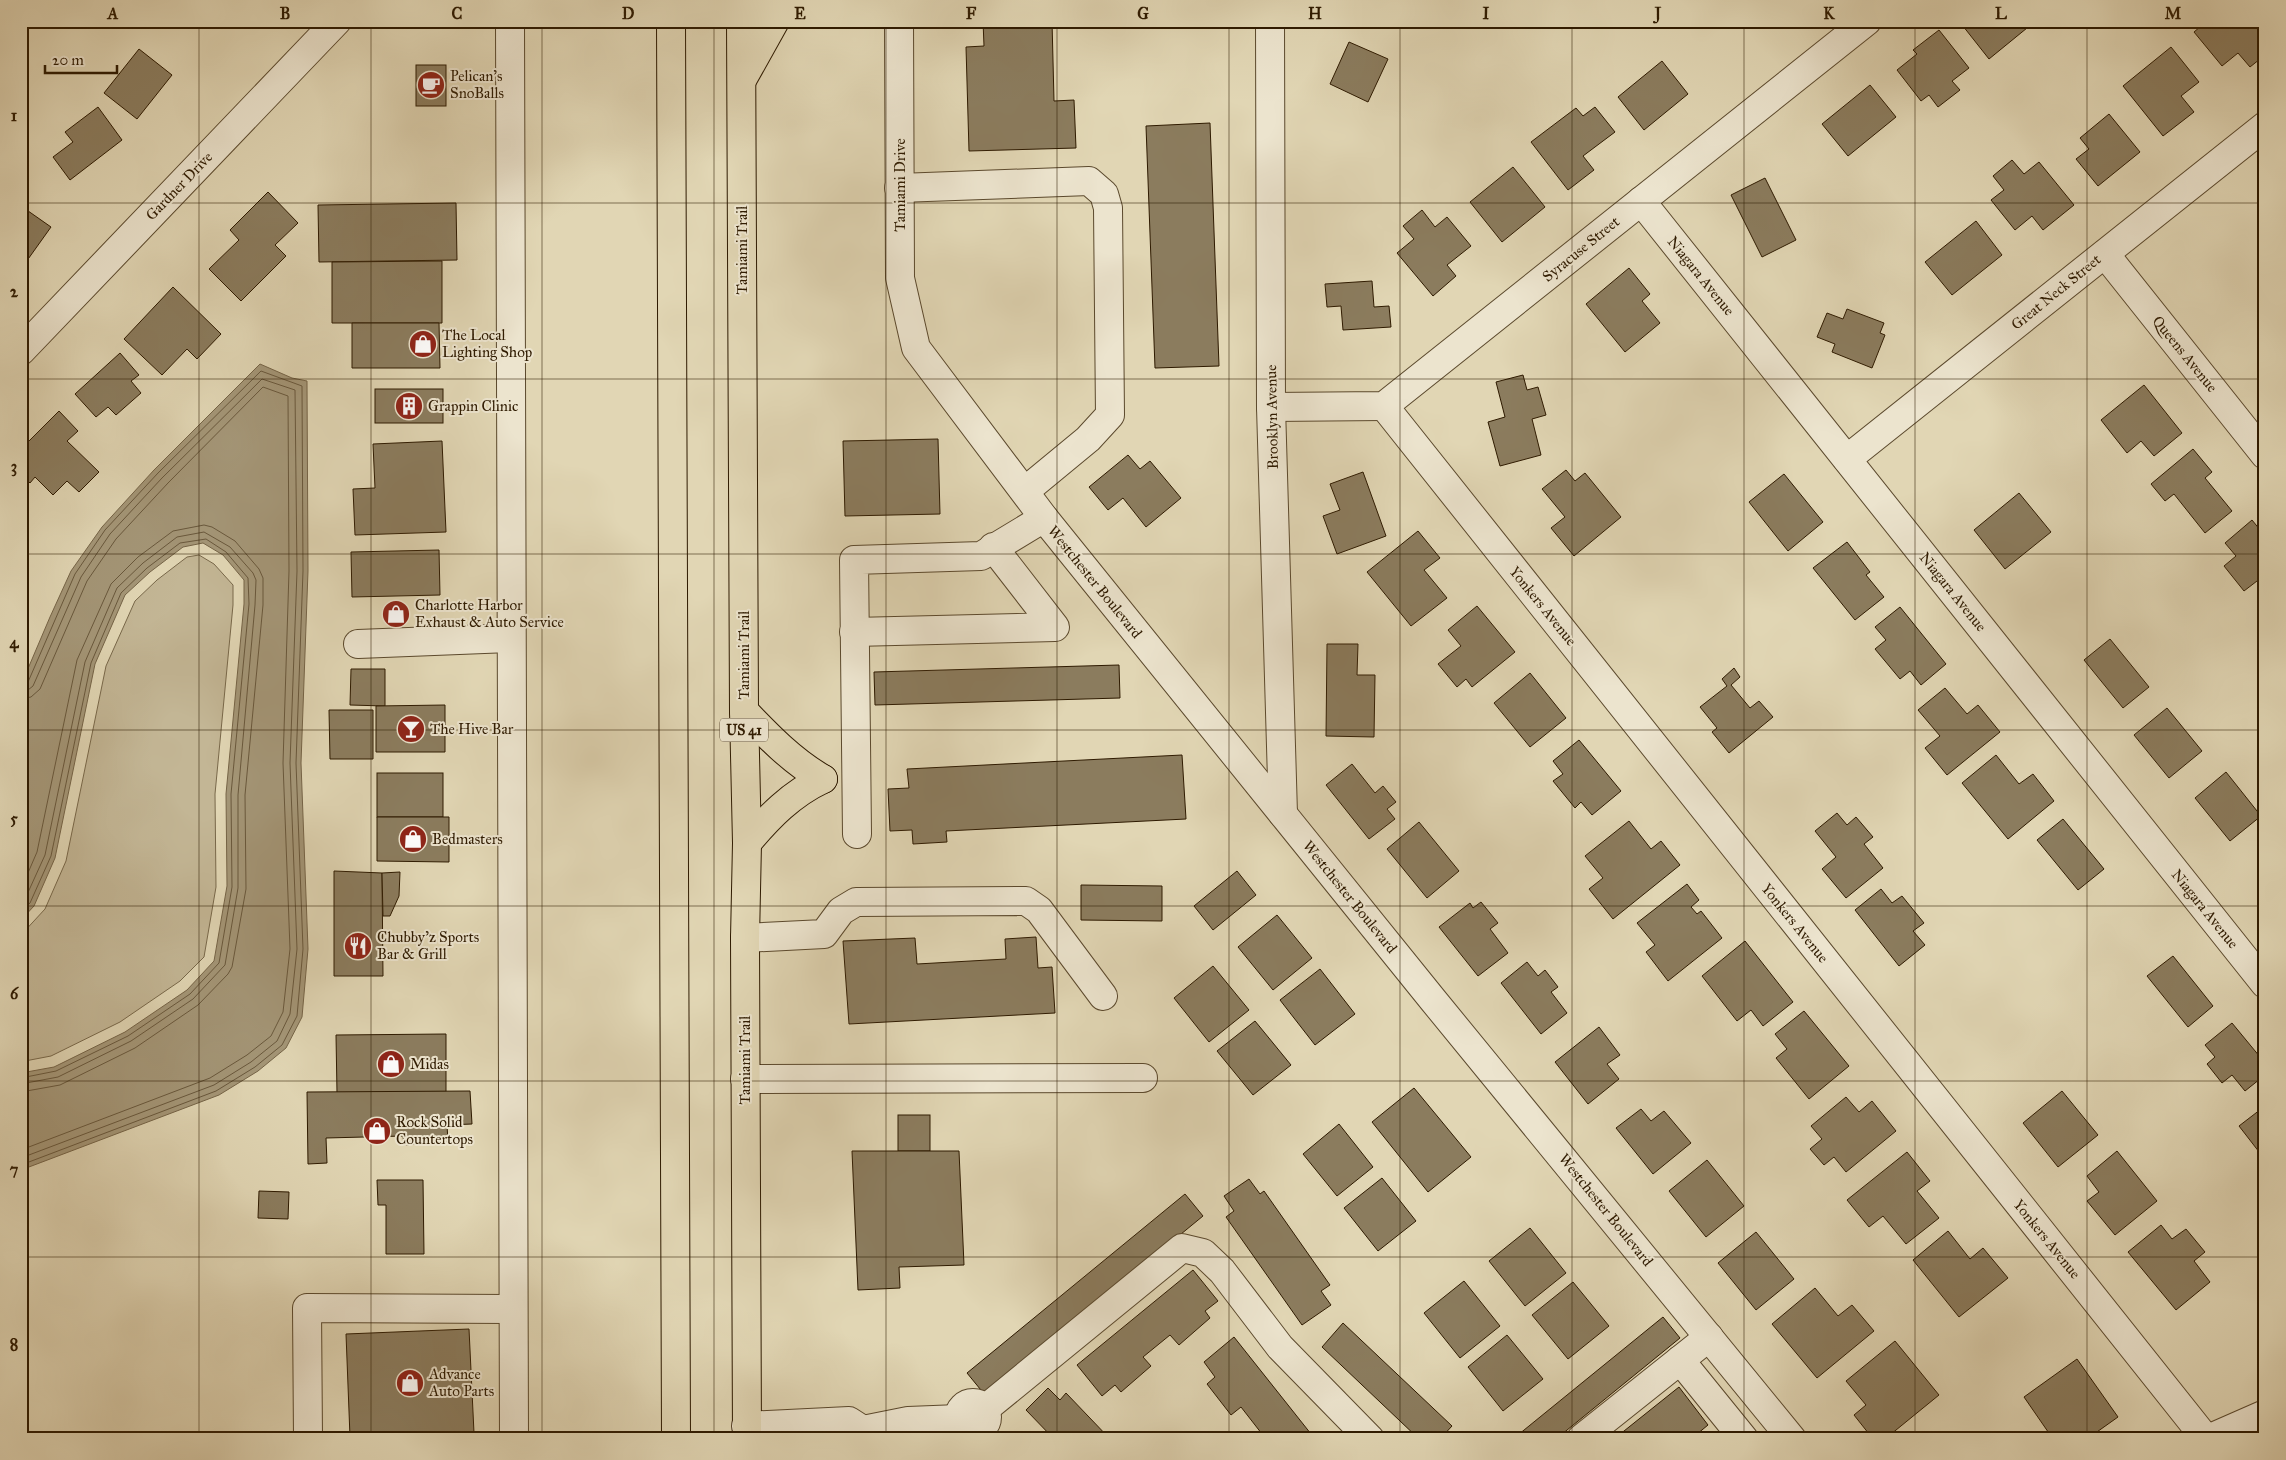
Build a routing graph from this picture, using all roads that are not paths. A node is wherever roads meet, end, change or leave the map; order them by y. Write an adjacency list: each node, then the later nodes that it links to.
1 (337, 21): 15 (street, Gardner Drive)
2 (510, 21): 24 (street)
3 (672, 21): 46 (main road)
4 (741, 21): 9 (main road, Tamiami Trail / US 41)
5 (775, 21): 9 (main road)
6 (898, 21): 11 (street, Tamiami Drive)
7 (1270, 21): 17 (street, Brooklyn Avenue)
8 (1867, 21): 12 (street, Syracuse Street)
9 (742, 81): 26 (main road, Tamiami Trail / US 41)
10 (2265, 126): 13 (street, Great Neck Street)
11 (899, 188): 14 (street, Tamiami Drive); 20 (street)
12 (1641, 201): 16 (street, Syracuse Street); 19 (street, Niagara Avenue)
13 (2105, 254): 18 (street, Queens Avenue); 19 (street, Great Neck Street)
14 (916, 348): 20 (street, Westchester Boulevard)
15 (21, 351)
16 (1384, 406): 17 (street); 51 (street, Yonkers Avenue)
17 (1272, 407): 29 (street, Brooklyn Avenue)
18 (2265, 455)
19 (1847, 459): 33 (street, Niagara Avenue)
20 (1025, 491): 21 (street, Westchester Boulevard)
21 (1044, 518): 22 (street); 29 (street, Westchester Boulevard)
22 (993, 547): 23 (street); 23 (street)
23 (854, 632): 28 (street)
24 (510, 638): 25 (street); 37 (street)
25 (358, 644)
26 (744, 710): 27 (main road); 31 (main road, Tamiami Trail / US 41)
27 (823, 779): 28 (street); 31 (main road)
28 (856, 779): 30 (street)
29 (1283, 814): 38 (street, Westchester Boulevard)
30 (857, 834)
31 (747, 843): 32 (main road, Tamiami Trail / US 41)
32 (745, 938): 34 (street); 36 (main road, Tamiami Trail / US 41)
33 (2265, 984)
34 (1103, 996)
35 (1143, 1078): 36 (street)
36 (745, 1079): 42 (main road, Tamiami Trail / US 41)
37 (513, 1309): 44 (street); 45 (street)
38 (1709, 1337): 39 (street); 50 (street, Westchester Boulevard)
39 (1680, 1360): 48 (street); 49 (street)
40 (2265, 1414): 51 (street)
41 (977, 1424): 43 (street); 47 (street)
42 (746, 1432): 43 (street)
43 (860, 1435)
44 (308, 1439)
45 (514, 1439)
46 (676, 1439)
47 (1370, 1439)
48 (1581, 1439)
49 (1744, 1439)
50 (1792, 1439)
51 (2207, 1439)

